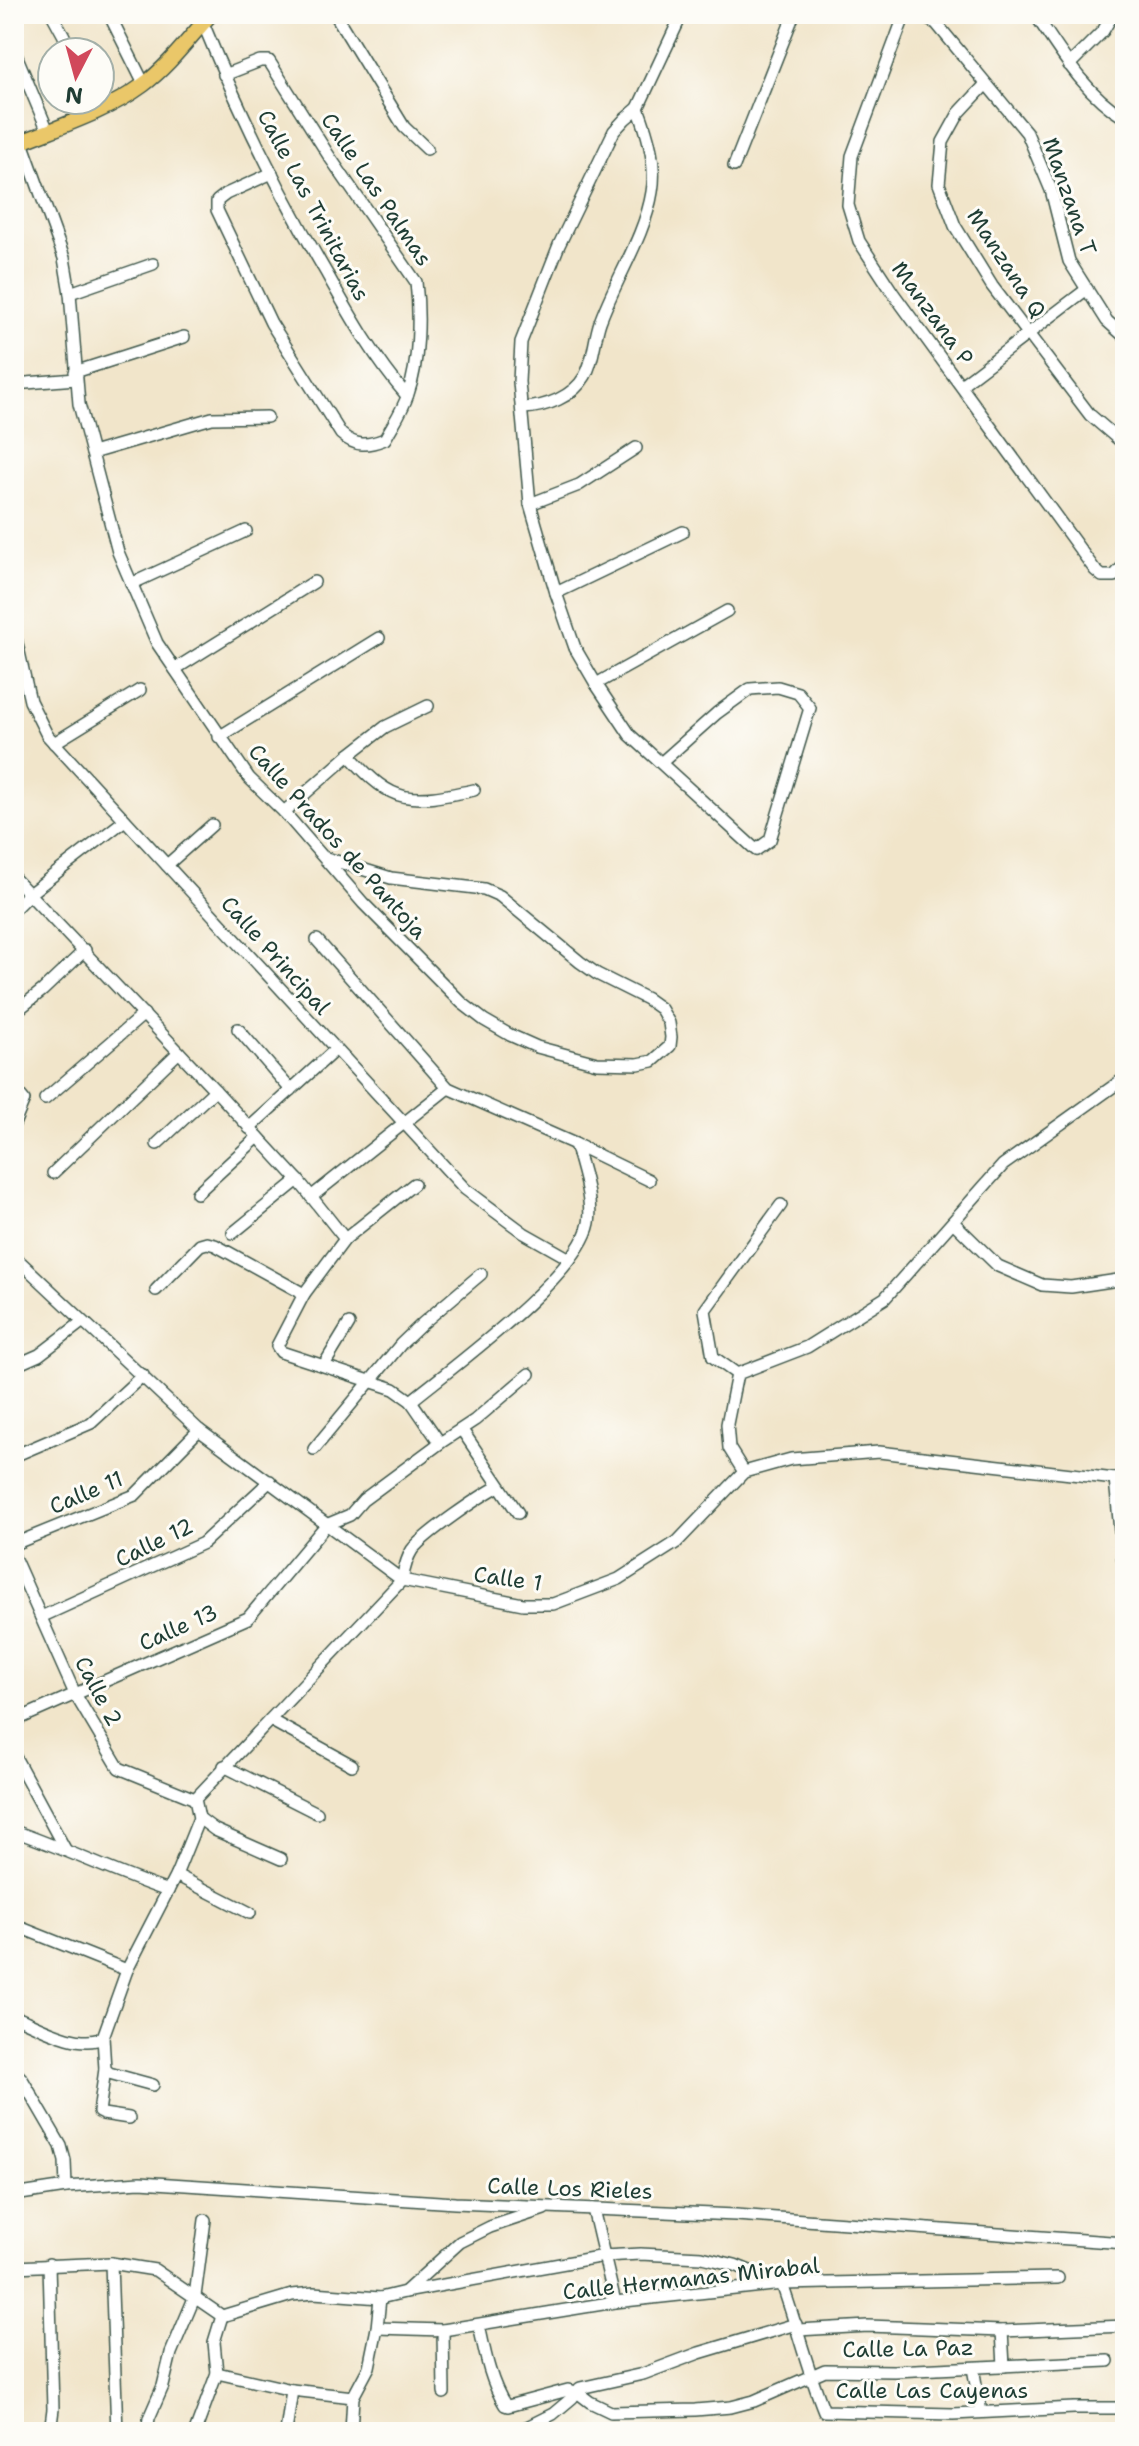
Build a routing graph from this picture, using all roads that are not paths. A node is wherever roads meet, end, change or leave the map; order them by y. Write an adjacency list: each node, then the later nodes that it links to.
1 (52, 14): 11 (street)
2 (109, 14): 15 (street)
3 (335, 14): 23 (street)
4 (682, 14): 18 (street)
5 (794, 14): 24 (street)
6 (905, 14): 34 (street, Manzana P)
7 (916, 14): 16 (street, Manzana T)
8 (1035, 14): 13 (street)
9 (1113, 14): 13 (street)
10 (207, 18): 14 (street, Calle Las Trinitarias); 15 (main road)
11 (64, 36)
12 (14, 50): 21 (street)
13 (1069, 65): 20 (street)
14 (224, 75): 25 (street, Calle Las Trinitarias); 35 (street, Calle Las Palmas)
15 (144, 84): 17 (main road)
16 (986, 84): 27 (street, Manzana T); 29 (street, Manzana Q)
17 (116, 100)
18 (638, 108): 36 (street); 36 (street)
19 (72, 116): 21 (main road)
20 (1125, 118)
21 (48, 131): 22 (main road)
22 (18, 143): 28 (street, Calle Prados de Pantoja)
23 (427, 149)
24 (734, 166)
25 (272, 173): 35 (street, Calle Las Trinitarias); 35 (street)
26 (153, 264): 28 (street)
27 (1087, 289): 29 (street); 31 (street, Manzana T)
28 (70, 293): 32 (street, Calle Prados de Pantoja)
29 (1029, 334): 34 (street); 38 (street, Manzana Q)
30 (184, 337): 32 (street)
31 (1125, 337)
32 (76, 375): 33 (street); 40 (street, Calle Prados de Pantoja)
33 (14, 384)
34 (961, 385): 44 (street, Manzana P)
35 (407, 396)
36 (523, 408): 41 (street)
37 (267, 417): 40 (street)
38 (1125, 445)
39 (636, 448): 41 (street)
40 (92, 453): 46 (street, Calle Prados de Pantoja)
41 (530, 504): 47 (street)
42 (246, 531): 46 (street)
43 (683, 532): 47 (street)
44 (1125, 564)
45 (314, 582): 51 (street)
46 (131, 584): 51 (street, Calle Prados de Pantoja)
47 (556, 593): 52 (street)
48 (727, 611): 52 (street)
49 (14, 630): 56 (street, Calle Principal)
50 (379, 638): 55 (street)
51 (175, 669): 55 (street, Calle Prados de Pantoja)
52 (596, 684): 58 (street)
53 (140, 690): 56 (street)
54 (428, 706): 57 (street)
55 (219, 737): 60 (street, Calle Prados de Pantoja)
56 (54, 743): 61 (street, Calle Principal)
57 (349, 755): 59 (street); 60 (street)
58 (662, 762): 58 (street)
59 (474, 790)
60 (284, 812): 63 (street, Calle Prados de Pantoja)
61 (125, 820): 64 (street, Calle Principal); 66 (street)
62 (212, 825): 64 (street)
63 (323, 857): 63 (street, Calle Prados de Pantoja)
64 (167, 865): 73 (street, Calle Principal)
65 (14, 878): 66 (street)
66 (29, 894): 67 (street); 69 (street)
67 (14, 909)
68 (317, 940): 77 (street)
69 (85, 950): 70 (street); 71 (street)
70 (14, 1013)
71 (144, 1014): 74 (street); 80 (street)
72 (238, 1029): 79 (street)
73 (336, 1049): 79 (street); 82 (street, Calle Principal)
74 (179, 1052): 78 (street); 87 (street)
75 (1125, 1078): 94 (street)
76 (14, 1088): 81 (street)
77 (448, 1088): 82 (street); 86 (street)
78 (215, 1090): 83 (street); 85 (street)
79 (291, 1090): 83 (street)
80 (45, 1099)
81 (14, 1124)
82 (404, 1124): 92 (street); 98 (street, Calle Principal)
83 (249, 1128): 84 (street)
84 (258, 1137): 88 (street); 91 (street)
85 (157, 1144)
86 (575, 1144): 89 (street); 98 (street)
87 (53, 1173)
88 (298, 1180): 92 (street); 95 (street)
89 (649, 1180)
90 (414, 1184): 96 (street)
91 (197, 1193)
92 (311, 1197): 96 (street)
93 (781, 1205): 108 (street)
94 (953, 1222): 100 (street); 108 (street)
95 (233, 1233)
96 (345, 1239): 102 (street)
97 (14, 1256): 103 (street, Calle 1)
98 (570, 1259): 111 (street)
99 (481, 1274): 110 (street)
100 (1125, 1279)
101 (156, 1290): 102 (street)
102 (304, 1294): 105 (street)
103 (82, 1322): 106 (street); 109 (street, Calle 1)
104 (349, 1324): 105 (street)
105 (324, 1365): 110 (street)
106 (14, 1366)
107 (529, 1374): 113 (street, Calle 13)
108 (737, 1374): 117 (street)
109 (143, 1375): 112 (street, Calle 1); 116 (street)
110 (372, 1380): 111 (street); 115 (street)
111 (411, 1401): 114 (street)
112 (199, 1430): 119 (street, Calle 1); 123 (street, Calle 11)
113 (462, 1430): 114 (street, Calle 13); 120 (street)
114 (440, 1443): 122 (street, Calle 13)
115 (314, 1449)
116 (14, 1456)
117 (744, 1472): 118 (street); 125 (street, Calle 1)
118 (1120, 1479): 126 (street)
119 (270, 1481): 122 (street, Calle 1); 127 (street, Calle 12)
120 (499, 1486): 121 (street); 125 (street)
121 (518, 1513)
122 (326, 1525): 125 (street, Calle 1); 128 (street, Calle 13)
123 (14, 1544)
124 (14, 1557): 127 (street, Calle 2)
125 (402, 1580): 129 (street)
126 (1125, 1582)
127 (41, 1617): 128 (street, Calle 2)
128 (75, 1694): 130 (street, Calle 13); 134 (street, Calle 2)
129 (270, 1720): 132 (street); 133 (street)
130 (14, 1721)
131 (14, 1755): 138 (street)
132 (352, 1765)
133 (224, 1766): 134 (street); 135 (street)
134 (195, 1799): 136 (street)
135 (317, 1813)
136 (199, 1818): 139 (street); 140 (street)
137 (14, 1831): 138 (street)
138 (65, 1849): 141 (street)
139 (281, 1859)
140 (176, 1875): 141 (street); 142 (street)
141 (168, 1891): 144 (street)
142 (250, 1913)
143 (14, 1925): 144 (street)
144 (127, 1970): 146 (street)
145 (17, 2021): 146 (street)
146 (103, 2037): 147 (street)
147 (105, 2069): 149 (street); 150 (street)
148 (14, 2071): 151 (street)
149 (153, 2085)
150 (129, 2118)
151 (66, 2187): 152 (street, Calle Los Rieles); 153 (street, Calle Los Rieles)
152 (14, 2195)
153 (550, 2207): 154 (street, Calle Los Rieles); 163 (street)
154 (593, 2209): 156 (street, Calle Los Rieles); 157 (street)
155 (205, 2220): 164 (street)
156 (1125, 2243)
157 (604, 2256): 162 (street); 163 (street); 166 (street)
158 (111, 2263): 159 (street); 164 (street); 186 (street)
159 (49, 2264): 160 (street); 185 (street)
160 (14, 2267)
161 (1058, 2278): 162 (street, Calle Hermanas Mirabal)
162 (782, 2284): 166 (street, Calle Hermanas Mirabal); 170 (street, Calle Las Cayenas)
163 (405, 2292): 165 (street)
164 (195, 2296): 167 (street); 187 (street)
165 (380, 2298): 167 (street); 171 (street)
166 (615, 2302): 168 (street, Calle Hermanas Mirabal)
167 (222, 2316): 177 (street)
168 (479, 2325): 172 (street, Calle Hermanas Mirabal); 180 (street)
169 (1125, 2326): 173 (street)
170 (797, 2327): 173 (street); 178 (street, Calle Las Cayenas); 180 (street)
171 (377, 2328): 172 (street, Calle Hermanas Mirabal); 182 (street)
172 (443, 2330): 181 (street)
173 (1002, 2331): 175 (street)
174 (1108, 2361): 175 (street, Calle La Paz)
175 (1004, 2366): 176 (street, Calle La Paz)
176 (973, 2368): 178 (street, Calle La Paz); 184 (street)
177 (217, 2373): 179 (street); 188 (street)
178 (810, 2377): 180 (street, Calle La Paz); 184 (street, Calle Las Cayenas)
179 (292, 2390): 182 (street); 189 (street)
180 (577, 2392): 191 (street)
181 (444, 2393)
182 (353, 2397): 190 (street)
183 (1125, 2408): 184 (street, Calle Las Cayenas)
184 (981, 2412)
185 (50, 2432)
186 (117, 2432)
187 (147, 2432)
188 (195, 2432)
189 (286, 2432)
190 (351, 2432)
191 (508, 2432)

